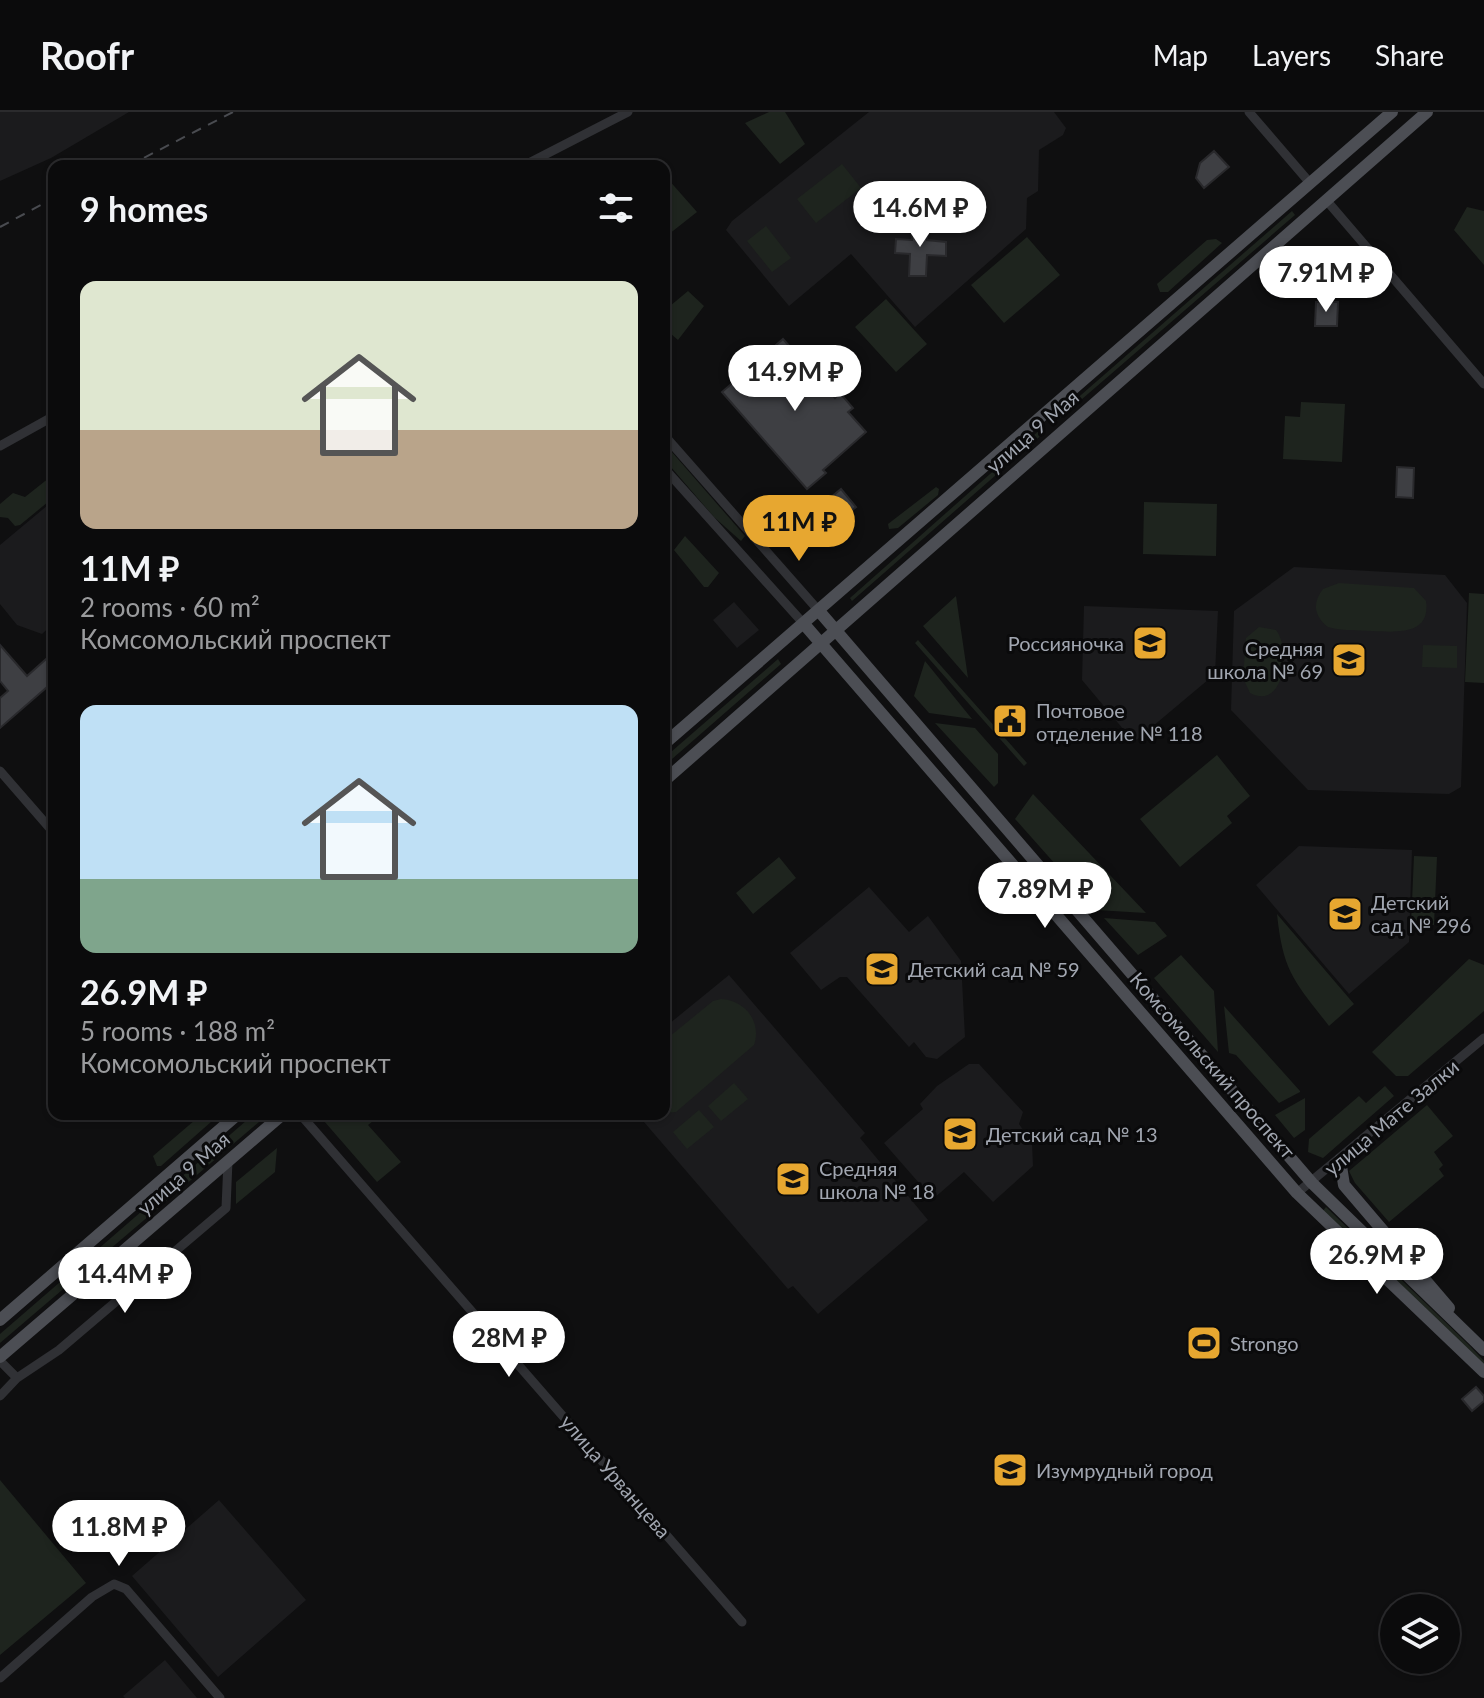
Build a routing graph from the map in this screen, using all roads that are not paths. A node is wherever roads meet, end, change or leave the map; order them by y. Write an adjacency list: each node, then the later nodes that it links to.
1 (628, 112): 5 (street)
2 (1249, 112): 6 (street)
3 (1392, 112): 6 (main road, улица 9 Мая)
4 (1427, 112): 7 (main road, улица 9 Мая)
5 (535, 160)
6 (1310, 183): 7 (main road); 15 (main road, улица 9 Мая)
7 (1327, 201): 8 (street); 17 (main road, улица 9 Мая)
8 (1484, 384)
9 (48, 419): 11 (street)
10 (670, 442): 13 (street, Комсомольский проспект)
11 (0, 446)
12 (670, 475): 14 (street, Комсомольский проспект)
13 (753, 539): 14 (street); 15 (street, Комсомольский проспект)
14 (738, 552): 16 (street, Комсомольский проспект)
15 (819, 611): 16 (main road, улица 9 Мая); 17 (main road, Комсомольский проспект)
16 (804, 624): 18 (main road, Комсомольский проспект); 19 (main road, улица 9 Мая)
17 (835, 629): 18 (main road, улица 9 Мая); 23 (main road, Комсомольский проспект)
18 (821, 643): 21 (main road, улица 9 Мая); 24 (main road, Комсомольский проспект)
19 (670, 739)
20 (0, 771): 22 (street)
21 (670, 776)
22 (48, 826)
23 (1110, 950): 24 (main road); 31 (main road, Комсомольский проспект)
24 (1096, 962): 32 (main road, Комсомольский проспект)
25 (1484, 1038): 29 (street, улица Мате Залки)
26 (231, 1120): 33 (main road, улица 9 Мая)
27 (276, 1120): 30 (main road, улица 9 Мая)
28 (305, 1120): 40 (street, улица Урванцева)
29 (1340, 1160): 31 (street, улица Мате Залки); 34 (main road)
30 (228, 1161): 36 (main road, улица 9 Мая); 38 (street)
31 (1312, 1183): 32 (street, улица Мате Залки); 34 (main road, Комсомольский проспект)
32 (1297, 1193): 37 (main road, Комсомольский проспект)
33 (0, 1320)
34 (1465, 1331): 35 (main road, Комсомольский проспект)
35 (1484, 1350)
36 (0, 1359): 38 (street)
37 (1484, 1372)
38 (17, 1378): 39 (street)
39 (0, 1396)
40 (742, 1622)
41 (0, 1678): 42 (street)
42 (220, 1698)

